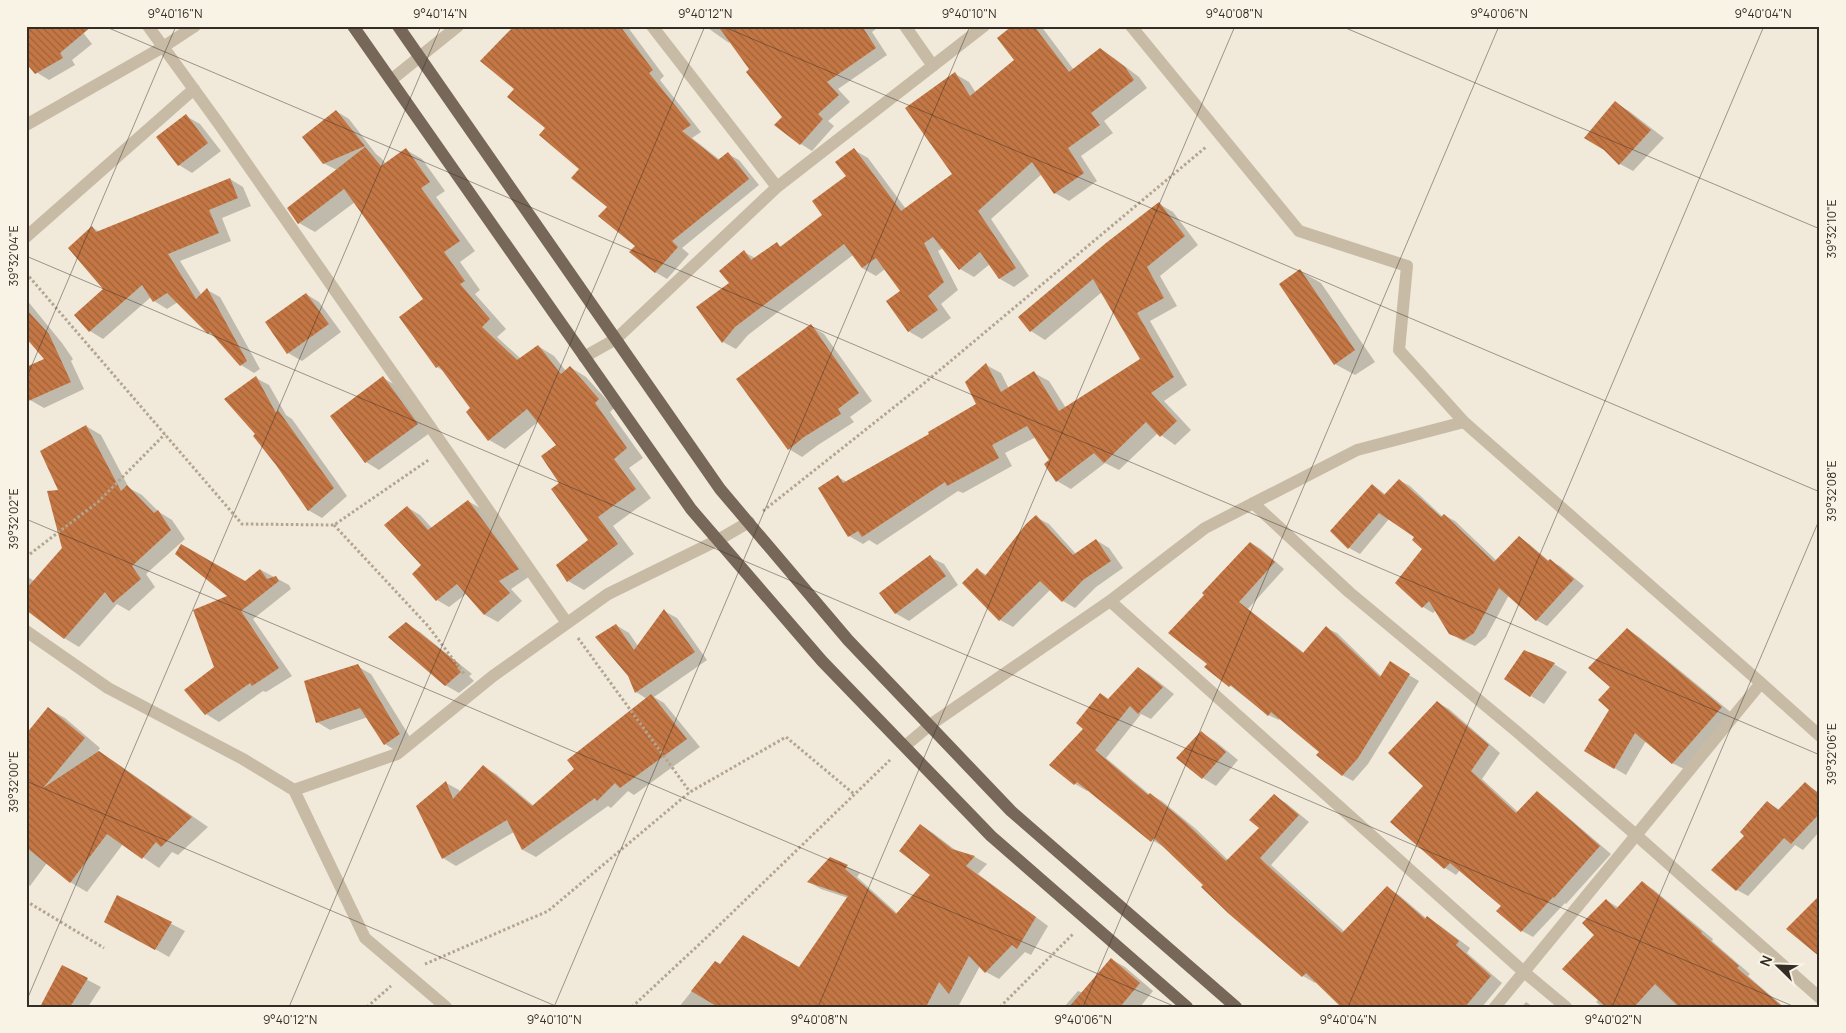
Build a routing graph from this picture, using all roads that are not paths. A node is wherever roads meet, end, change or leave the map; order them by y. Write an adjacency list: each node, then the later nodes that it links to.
1 (148, 26): 10 (street)
2 (196, 26): 10 (street)
3 (353, 26): 13 (main road)
4 (398, 26): 11 (main road)
5 (458, 26): 11 (street)
6 (652, 26): 16 (street)
7 (905, 26): 12 (street)
8 (984, 26): 12 (street)
9 (1131, 26): 20 (street)
10 (163, 47): 14 (street); 15 (street)
11 (419, 57): 13 (street); 18 (main road)
12 (933, 66): 16 (street)
13 (391, 80): 19 (main road)
14 (194, 89): 17 (street); 25 (street)
15 (26, 125)
16 (776, 187): 18 (street)
17 (26, 237)
18 (616, 339): 19 (street); 22 (main road)
19 (584, 357): 23 (main road)
20 (1464, 422): 21 (street); 27 (street)
21 (1254, 503): 24 (street); 32 (street)
22 (749, 522): 23 (street); 28 (main road)
23 (718, 540): 25 (street); 30 (main road)
24 (1110, 602): 28 (street); 33 (street)
25 (568, 624): 31 (street)
26 (26, 631): 31 (street)
27 (1761, 683): 29 (street); 32 (street)
28 (930, 725): 30 (street); 37 (main road)
29 (1820, 736)
30 (905, 746): 36 (main road)
31 (294, 790): 35 (street)
32 (1636, 835): 33 (street); 34 (street)
33 (1524, 972): 38 (street); 39 (street)
34 (1820, 998)
35 (446, 1007)
36 (1186, 1007)
37 (1236, 1007)
38 (1495, 1007)
39 (1566, 1007)

